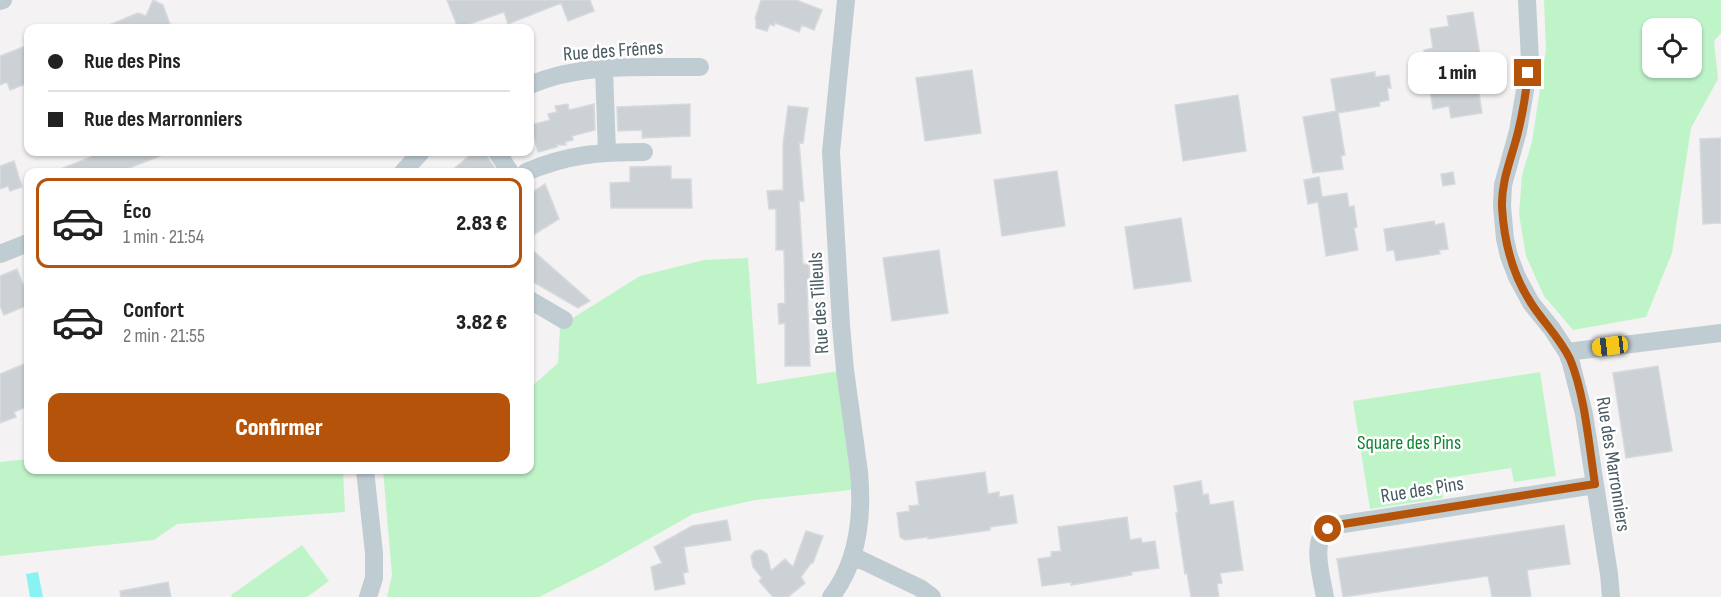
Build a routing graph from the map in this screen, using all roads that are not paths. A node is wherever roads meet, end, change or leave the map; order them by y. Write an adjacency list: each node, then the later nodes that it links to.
1 (846, 0): 19 (street, Rue des Tilleuls)
2 (1527, 0): 16 (street, Rue des Marronniers)
3 (700, 67): 4 (street, Rue des Frênes)
4 (604, 69): 5 (street, Rue des Frênes); 6 (street)
5 (534, 84)
6 (607, 152): 7 (street); 10 (street)
7 (644, 152)
8 (417, 156): 9 (street)
9 (407, 168)
10 (534, 169)
11 (24, 245): 12 (street)
12 (0, 255)
13 (534, 302): 14 (street)
14 (564, 320)
15 (1721, 333): 16 (street)
16 (1567, 352): 18 (street, Rue des Marronniers)
17 (365, 474): 20 (street)
18 (1595, 484): 23 (street, Rue des Pins); 24 (street, Rue des Marronniers)
19 (854, 556): 21 (street, Rue des Tilleuls); 22 (street)
20 (368, 597)
21 (831, 597)
22 (932, 597)
23 (1325, 597)
24 (1611, 597)

